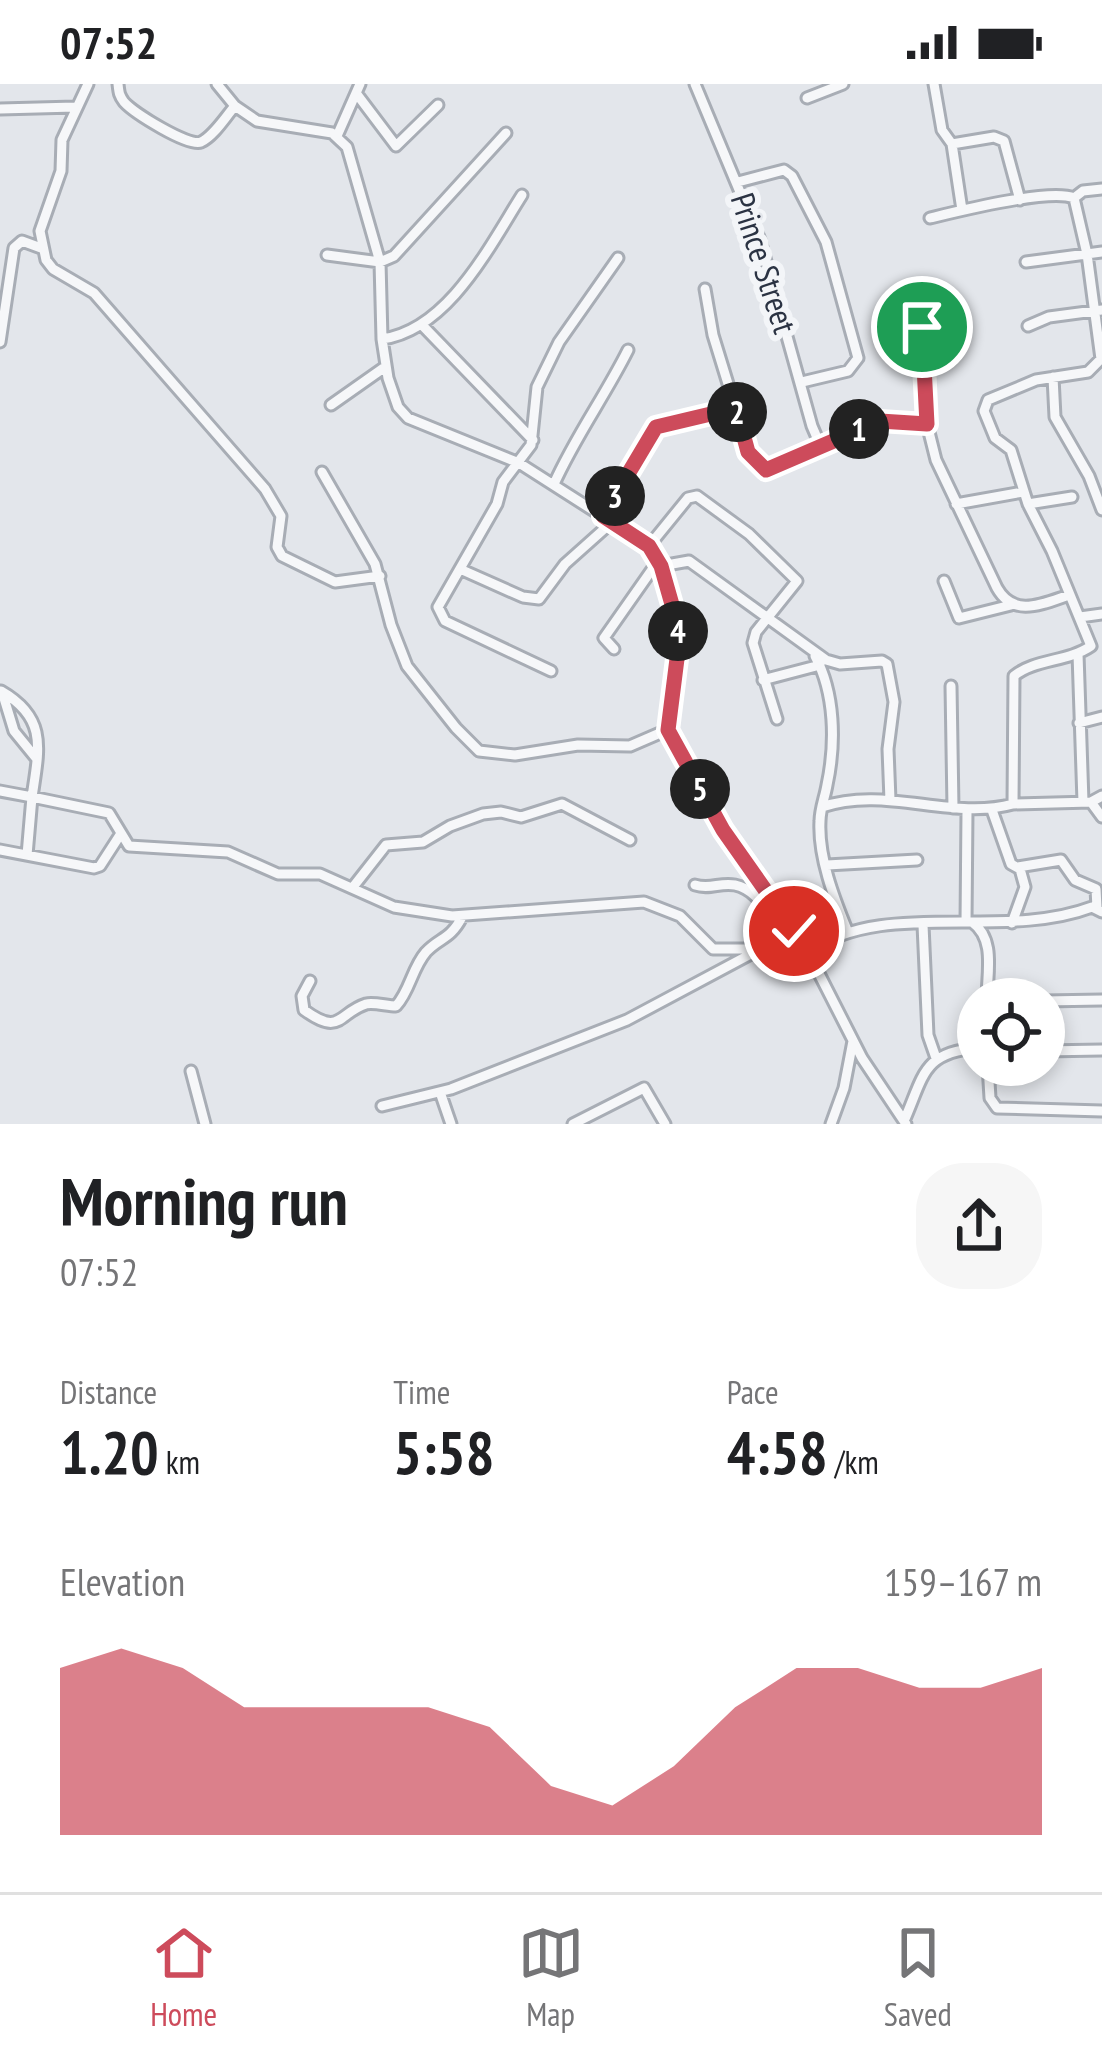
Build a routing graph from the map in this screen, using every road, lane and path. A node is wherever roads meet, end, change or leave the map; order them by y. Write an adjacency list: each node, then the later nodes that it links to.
1 (88, 84): 10 (street)
2 (118, 84): 11 (street)
3 (217, 84): 11 (street)
4 (695, 84): 16 (street, Prince Street)
5 (843, 84): 8 (street)
6 (934, 84): 15 (street)
7 (358, 89): 9 (street); 14 (street)
8 (807, 98)
9 (438, 105)
10 (75, 106): 12 (street); 23 (street)
11 (235, 106): 14 (street)
12 (0, 109)
13 (506, 133): 28 (street)
14 (337, 136): 28 (street)
15 (952, 143): 20 (street); 21 (street)
16 (737, 182): 42 (street, Prince Street); 42 (street)
17 (1102, 189): 19 (street)
18 (523, 195): 34 (street)
19 (1074, 198): 20 (street); 25 (street)
20 (1020, 200): 21 (street)
21 (962, 210): 22 (street)
22 (930, 218)
23 (42, 248): 30 (street); 59 (street)
24 (1102, 252): 25 (street)
25 (1087, 254): 29 (street); 33 (street)
26 (327, 255): 28 (street)
27 (618, 258): 46 (street)
28 (380, 262): 36 (street)
29 (1026, 262)
30 (5, 274): 37 (street)
31 (705, 289): 44 (street)
32 (918, 299): 45 (street)
33 (1098, 310): 35 (street); 40 (street)
34 (422, 325): 36 (street); 46 (street)
35 (1028, 326)
36 (382, 339): 39 (street)
37 (0, 342)
38 (628, 350): 50 (street)
39 (386, 367): 43 (street); 48 (street)
40 (1100, 369): 41 (street)
41 (1052, 377): 52 (street); 54 (street)
42 (802, 382): 47 (street, Prince Street)
43 (331, 404)
44 (736, 408): 47 (street); 55 (street)
45 (927, 424): 47 (street); 53 (street)
46 (533, 440): 48 (street)
47 (821, 447)
48 (519, 463): 50 (street); 58 (street)
49 (322, 472): 59 (street)
50 (554, 484): 55 (street)
51 (1072, 497): 52 (street)
52 (1026, 498): 53 (street); 61 (street)
53 (956, 504): 62 (street)
54 (1102, 510)
55 (608, 519): 56 (street); 58 (street)
56 (649, 546): 57 (street); 63 (street)
57 (659, 563): 63 (street); 66 (street); 76 (street)
58 (460, 569): 69 (street)
59 (380, 576): 76 (street)
60 (944, 581): 62 (street)
61 (1069, 595): 62 (street); 65 (street)
62 (1011, 605)
63 (769, 614): 68 (street); 70 (street)
64 (1102, 614): 65 (street)
65 (1080, 617): 67 (street)
66 (614, 649)
67 (1078, 654): 75 (street); 82 (street)
68 (825, 668): 70 (street); 80 (street); 83 (street)
69 (551, 670)
70 (764, 680): 74 (street)
71 (951, 686): 84 (street)
72 (0, 691): 77 (street); 77 (street)
73 (1102, 716): 75 (street)
74 (777, 718)
75 (1078, 723): 81 (street)
76 (668, 730): 103 (street)
77 (36, 758): 79 (street)
78 (0, 790): 79 (street)
79 (32, 797): 88 (street); 91 (street)
80 (890, 800): 83 (street); 84 (street)
81 (1092, 800): 82 (street); 87 (street)
82 (1013, 804): 85 (street)
83 (822, 807): 93 (street)
84 (952, 808): 86 (street)
85 (992, 810): 86 (street); 94 (street)
86 (967, 811): 99 (street)
87 (1102, 817)
88 (120, 835): 91 (street); 95 (street)
89 (630, 840): 95 (street)
90 (0, 850): 91 (street)
91 (27, 855)
92 (917, 860): 93 (street)
93 (826, 865): 102 (street)
94 (1018, 867): 97 (street); 100 (street)
95 (352, 886): 98 (street)
96 (695, 886): 103 (street)
97 (1099, 910): 100 (street)
98 (462, 917): 105 (street); 108 (street)
99 (969, 922): 100 (street); 101 (street); 104 (street)
100 (1010, 923): 104 (street)
101 (923, 925): 102 (street); 115 (street)
102 (847, 930): 106 (street)
103 (790, 933): 105 (street); 106 (street)
104 (988, 942): 107 (street)
105 (756, 950): 118 (street)
106 (808, 952): 111 (street)
107 (987, 978)
108 (310, 981)
109 (1102, 1000): 110 (street)
110 (1065, 1001)
111 (853, 1041): 121 (street); 126 (street)
112 (957, 1050): 115 (street)
113 (1102, 1050): 114 (street)
114 (1065, 1051)
115 (936, 1058): 121 (street)
116 (191, 1071): 122 (street)
117 (989, 1086): 120 (street)
118 (440, 1092): 119 (street); 123 (street)
119 (382, 1106)
120 (1102, 1109): 127 (street)
121 (905, 1123)
122 (205, 1124)
123 (452, 1124)
124 (573, 1124): 125 (street)
125 (664, 1124)
126 (831, 1124)
127 (1101, 1124)

